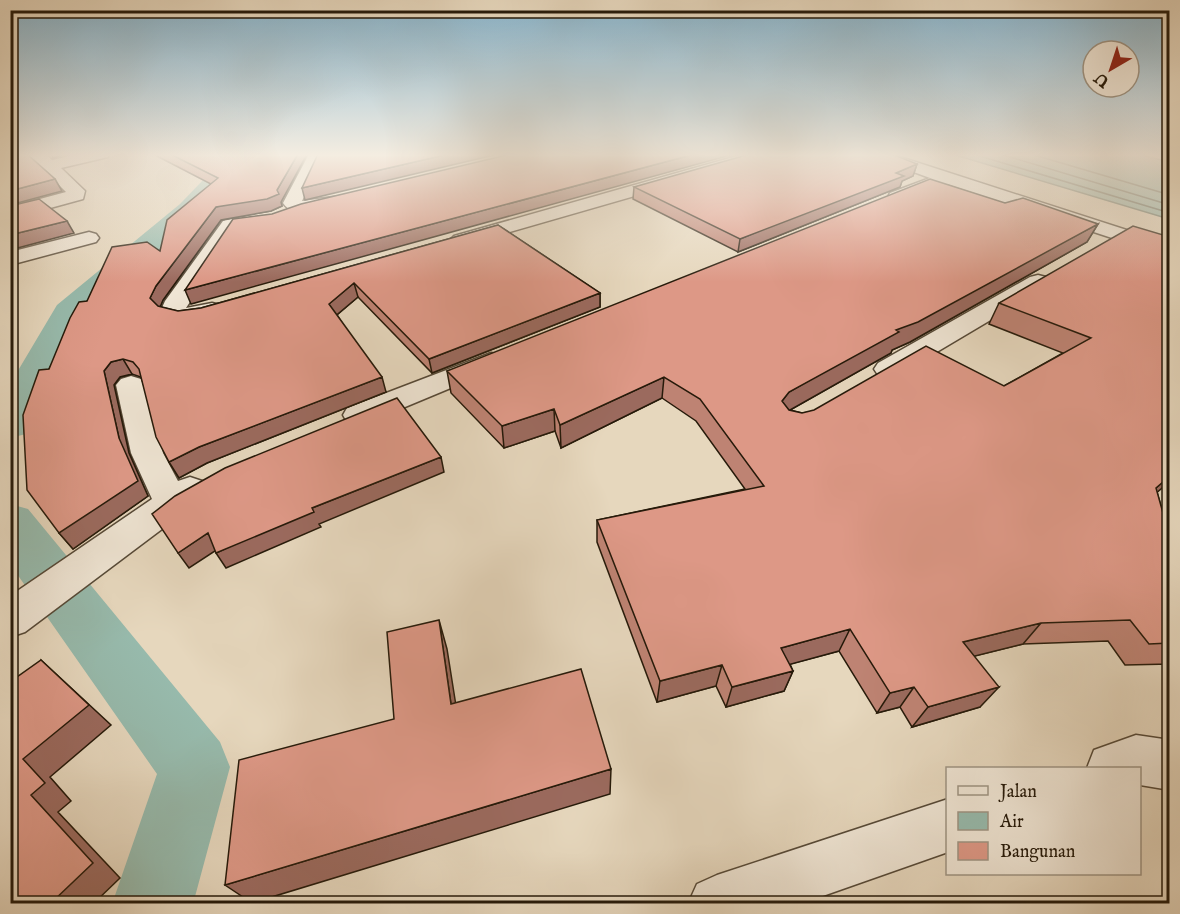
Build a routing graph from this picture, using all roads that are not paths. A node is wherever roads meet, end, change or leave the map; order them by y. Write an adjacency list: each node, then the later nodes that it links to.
1 (70, 197): 9 (street)
2 (301, 197): 7 (street)
3 (360, 197): 7 (street)
4 (614, 197): 12 (street)
5 (899, 197): 8 (street)
6 (1003, 197): 10 (street)
7 (297, 206): 17 (street)
8 (876, 206)
9 (10, 213)
10 (1120, 235): 13 (street); 14 (street)
11 (89, 238): 15 (street)
12 (445, 245)
13 (1170, 251)
14 (1089, 252)
15 (10, 260)
16 (1059, 270): 19 (street)
17 (228, 306)
18 (510, 354): 21 (street)
19 (866, 382)
20 (131, 385): 23 (street)
21 (333, 425)
22 (210, 479): 23 (street)
23 (171, 501): 24 (street)
24 (12, 618)
25 (1170, 765): 26 (street)
26 (1115, 767)
27 (946, 826): 28 (street)
28 (717, 903)

